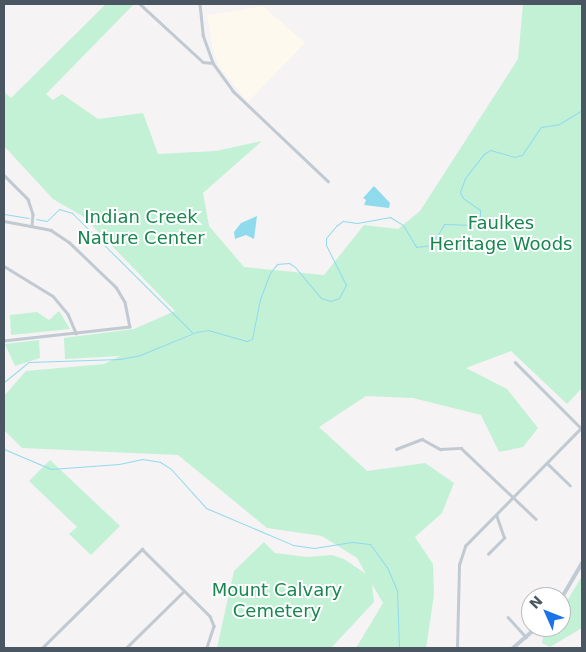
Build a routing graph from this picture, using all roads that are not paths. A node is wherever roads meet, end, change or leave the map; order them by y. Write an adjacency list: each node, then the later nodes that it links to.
1 (140, 4): 3 (street)
2 (200, 4): 3 (street)
3 (213, 63): 5 (street)
4 (4, 175): 7 (street)
5 (328, 181)
6 (4, 221): 7 (street)
7 (32, 224): 9 (street)
8 (4, 266): 9 (street)
9 (76, 333): 10 (street)
10 (4, 341)
11 (515, 362): 12 (street)
12 (582, 428): 14 (street)
13 (396, 449): 16 (street)
14 (547, 462): 15 (street); 16 (street)
15 (570, 485)
16 (513, 497): 17 (street); 18 (street)
17 (496, 515): 19 (street); 29 (street)
18 (536, 519)
19 (488, 554)
20 (582, 563): 21 (main road)
21 (568, 587)
22 (184, 591): 26 (street); 27 (street); 28 (street)
23 (508, 617): 24 (street)
24 (521, 631)
25 (526, 637): 30 (main road)
26 (42, 648)
27 (126, 648)
28 (207, 648)
29 (457, 648)
30 (513, 648)

